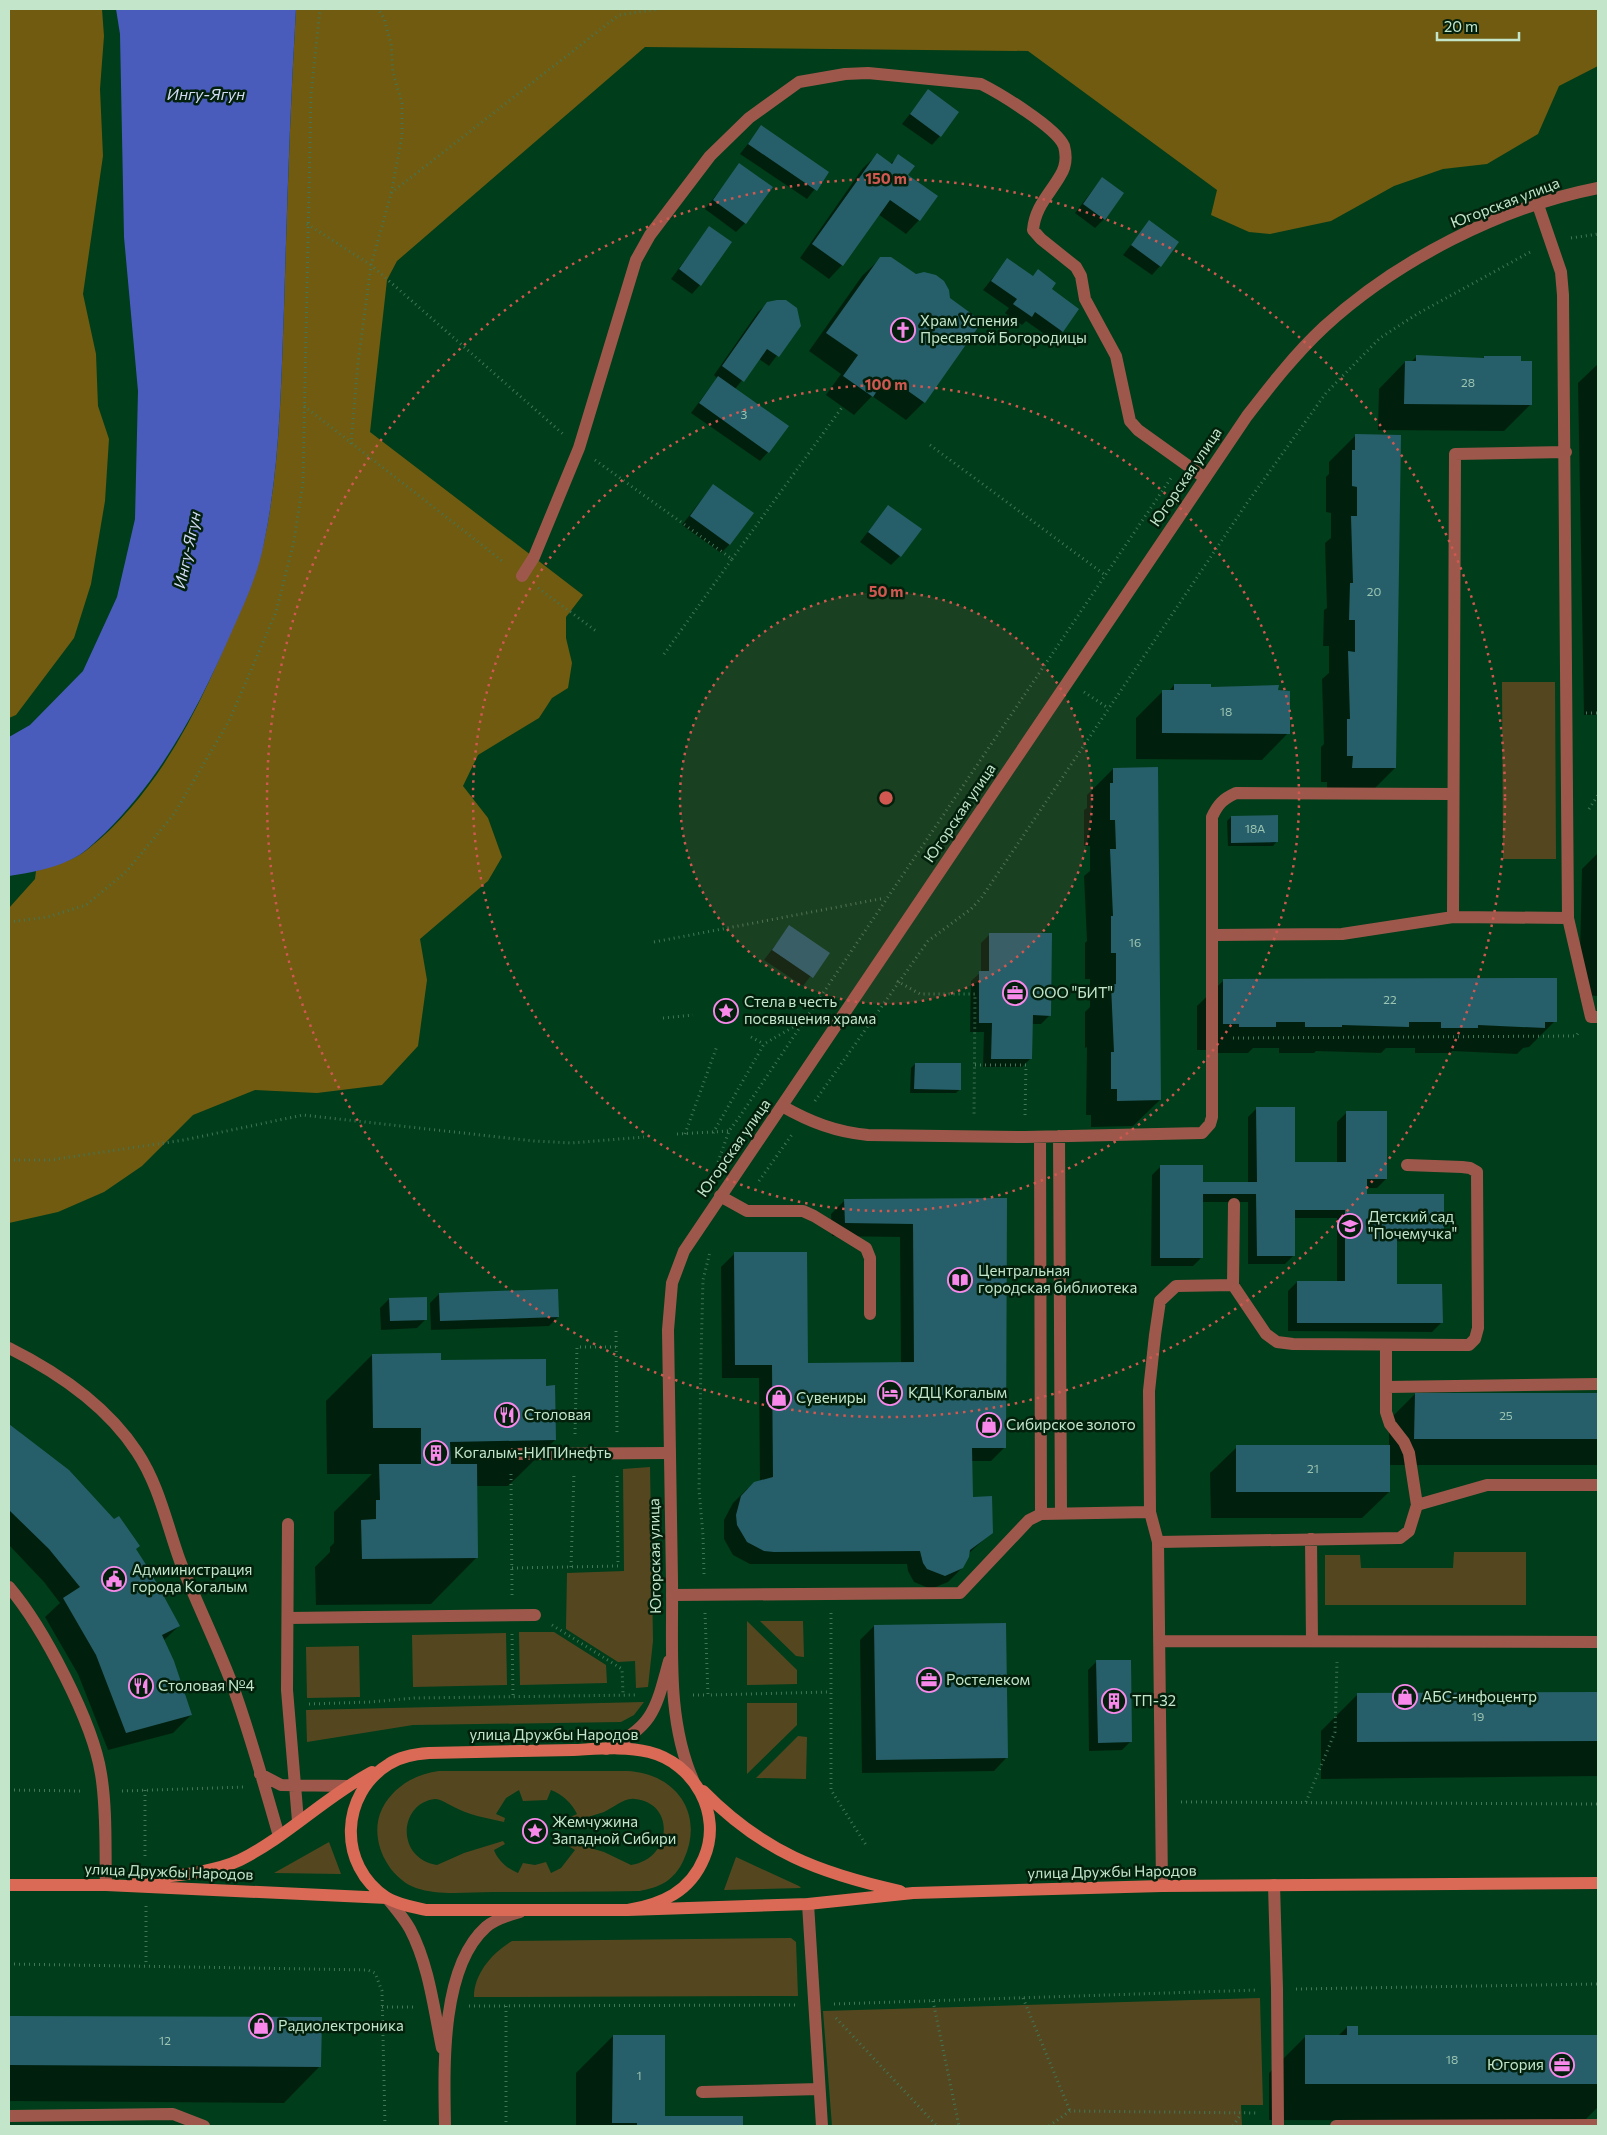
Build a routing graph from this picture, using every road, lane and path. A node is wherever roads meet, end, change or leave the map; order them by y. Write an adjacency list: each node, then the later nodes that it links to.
1 (320, 9): 7 (path)
2 (378, 9): 5 (path)
3 (660, 9): 5 (path)
4 (1598, 188): 6 (street, Югорская улица)
5 (391, 194): 10 (path)
6 (1538, 205): 9 (street); 18 (street, Югорская улица)
7 (307, 223): 10 (path); 11 (path)
8 (1598, 234): 9 (path)
9 (1552, 244): 16 (street); 31 (path)
10 (371, 266): 13 (path); 15 (path)
11 (304, 406): 13 (path); 28 (path)
12 (843, 406): 19 (path)
13 (352, 444): 21 (path)
14 (930, 444): 20 (path)
15 (579, 448): 17 (street); 19 (path); 21 (street)
16 (1566, 452): 24 (street); 27 (street)
17 (1182, 461): 18 (street); 20 (path)
18 (1205, 478): 41 (street, Югорская улица)
19 (732, 559): 23 (path)
20 (1105, 575): 25 (path)
21 (522, 576): 22 (path)
22 (596, 631)
23 (662, 656)
24 (1453, 794): 26 (street); 29 (street)
25 (886, 898): 30 (path); 35 (path)
26 (1453, 917): 27 (street); 29 (street)
27 (1568, 918): 33 (street)
28 (9, 922)
29 (1214, 935): 37 (street)
30 (654, 942)
31 (897, 981): 40 (path); 42 (path)
32 (693, 1015): 34 (path)
33 (1595, 1017): 37 (path)
34 (663, 1018)
35 (802, 1022): 38 (path); 43 (path)
36 (751, 1037): 38 (path)
37 (1212, 1038): 47 (street)
38 (764, 1044): 44 (path)
39 (717, 1046): 46 (path)
40 (975, 1065): 49 (path); 50 (path)
41 (782, 1106): 42 (street); 55 (street, Югорская улица)
42 (803, 1118): 49 (street); 57 (path)
43 (729, 1131): 44 (path); 54 (path)
44 (713, 1133): 46 (path)
45 (677, 1134): 46 (path)
46 (685, 1134)
47 (1059, 1136): 51 (street); 73 (street)
48 (644, 1137): 52 (path)
49 (974, 1137): 50 (street)
50 (1025, 1137): 51 (street)
51 (1040, 1137): 72 (street)
52 (9, 1160)
53 (1407, 1165): 61 (street)
54 (714, 1171)
55 (720, 1196): 57 (street); 66 (street, Югорская улица)
56 (1234, 1204): 59 (street)
57 (739, 1209): 60 (street)
58 (712, 1248): 81 (path)
59 (1233, 1284): 61 (street); 71 (street)
60 (870, 1314)
61 (1386, 1345): 65 (street)
62 (616, 1347): 68 (path)
63 (9, 1348): 97 (street)
64 (1598, 1384): 65 (street)
65 (1386, 1387): 70 (street)
66 (669, 1453): 68 (street); 82 (street, Югорская улица)
67 (511, 1454): 68 (street); 79 (path)
68 (575, 1454): 78 (path)
69 (1598, 1485): 70 (street)
70 (1417, 1505): 75 (street)
71 (1150, 1512): 73 (street); 76 (street)
72 (1041, 1514): 73 (street); 83 (street)
73 (1061, 1514)
74 (288, 1524): 86 (street)
75 (1311, 1539): 76 (street); 88 (street)
76 (1158, 1542): 87 (street)
77 (618, 1566): 78 (path)
78 (571, 1567): 79 (path)
79 (512, 1568): 84 (path)
80 (9, 1587): 103 (street)
81 (704, 1594): 82 (street); 83 (street); 92 (path)
82 (672, 1595): 91 (street, Югорская улица)
83 (831, 1596): 92 (path)
84 (511, 1615): 85 (street); 86 (street); 93 (path)
85 (535, 1615): 93 (path)
86 (288, 1618): 94 (street)
87 (1159, 1641): 88 (street); 104 (street)
88 (1312, 1641): 89 (street)
89 (1337, 1641): 90 (street); 105 (path)
90 (1598, 1642)
91 (672, 1648): 95 (street); 98 (street)
92 (831, 1692): 109 (path)
93 (513, 1696): 94 (path)
94 (288, 1705): 99 (street)
95 (605, 1749): 96 (main road, улица Дружбы Народов); 98 (main road, улица Дружбы Народов)
96 (390, 1763): 100 (main road); 116 (main road, улица Дружбы Народов)
97 (260, 1774): 99 (street); 108 (street)
98 (693, 1780): 115 (main road); 119 (main road, улица Дружбы Народов)
99 (295, 1785): 100 (street); 107 (street)
100 (348, 1786): 107 (main road)
101 (245, 1788): 103 (path)
102 (9, 1790): 103 (path)
103 (102, 1792): 112 (street)
104 (1161, 1802): 105 (path); 114 (street)
105 (1306, 1802): 106 (path)
106 (1598, 1804)
107 (298, 1822): 108 (main road)
108 (279, 1836): 112 (main road)
109 (866, 1845)
110 (1598, 1883): 113 (main road, улица Дружбы Народов)
111 (9, 1885): 112 (main road, улица Дружбы Народов)
112 (106, 1885): 116 (main road, улица Дружбы Народов)
113 (1274, 1885): 114 (main road, улица Дружбы Народов); 122 (street)
114 (1162, 1886): 115 (main road, улица Дружбы Народов)
115 (912, 1893): 117 (main road, улица Дружбы Народов)
116 (387, 1898): 118 (main road, улица Дружбы Народов); 126 (street)
117 (808, 1904): 119 (main road, улица Дружбы Народов); 125 (street)
118 (534, 1909): 119 (main road, улица Дружбы Народов); 126 (street)
119 (628, 1910)
120 (9, 1964): 133 (path)
121 (1598, 1984): 122 (path)
122 (1277, 1989): 123 (path); 141 (street)
123 (1023, 1998): 124 (path); 129 (path)
124 (933, 2001): 125 (path); 138 (path)
125 (819, 2004): 127 (street); 135 (path); 137 (path)
126 (444, 2057): 134 (street)
127 (819, 2089): 128 (street); 136 (street)
128 (702, 2092)
129 (1070, 2111): 139 (path); 140 (path)
130 (9, 2116): 131 (street)
131 (72, 2121): 132 (street)
132 (204, 2126)
133 (385, 2126)
134 (445, 2126)
135 (506, 2126)
136 (822, 2126)
137 (937, 2126)
138 (958, 2126)
139 (1050, 2126)
140 (1233, 2126)
141 (1278, 2126)
142 (1336, 2126): 143 (street)
143 (1345, 2126): 144 (street)
144 (1598, 2126)

